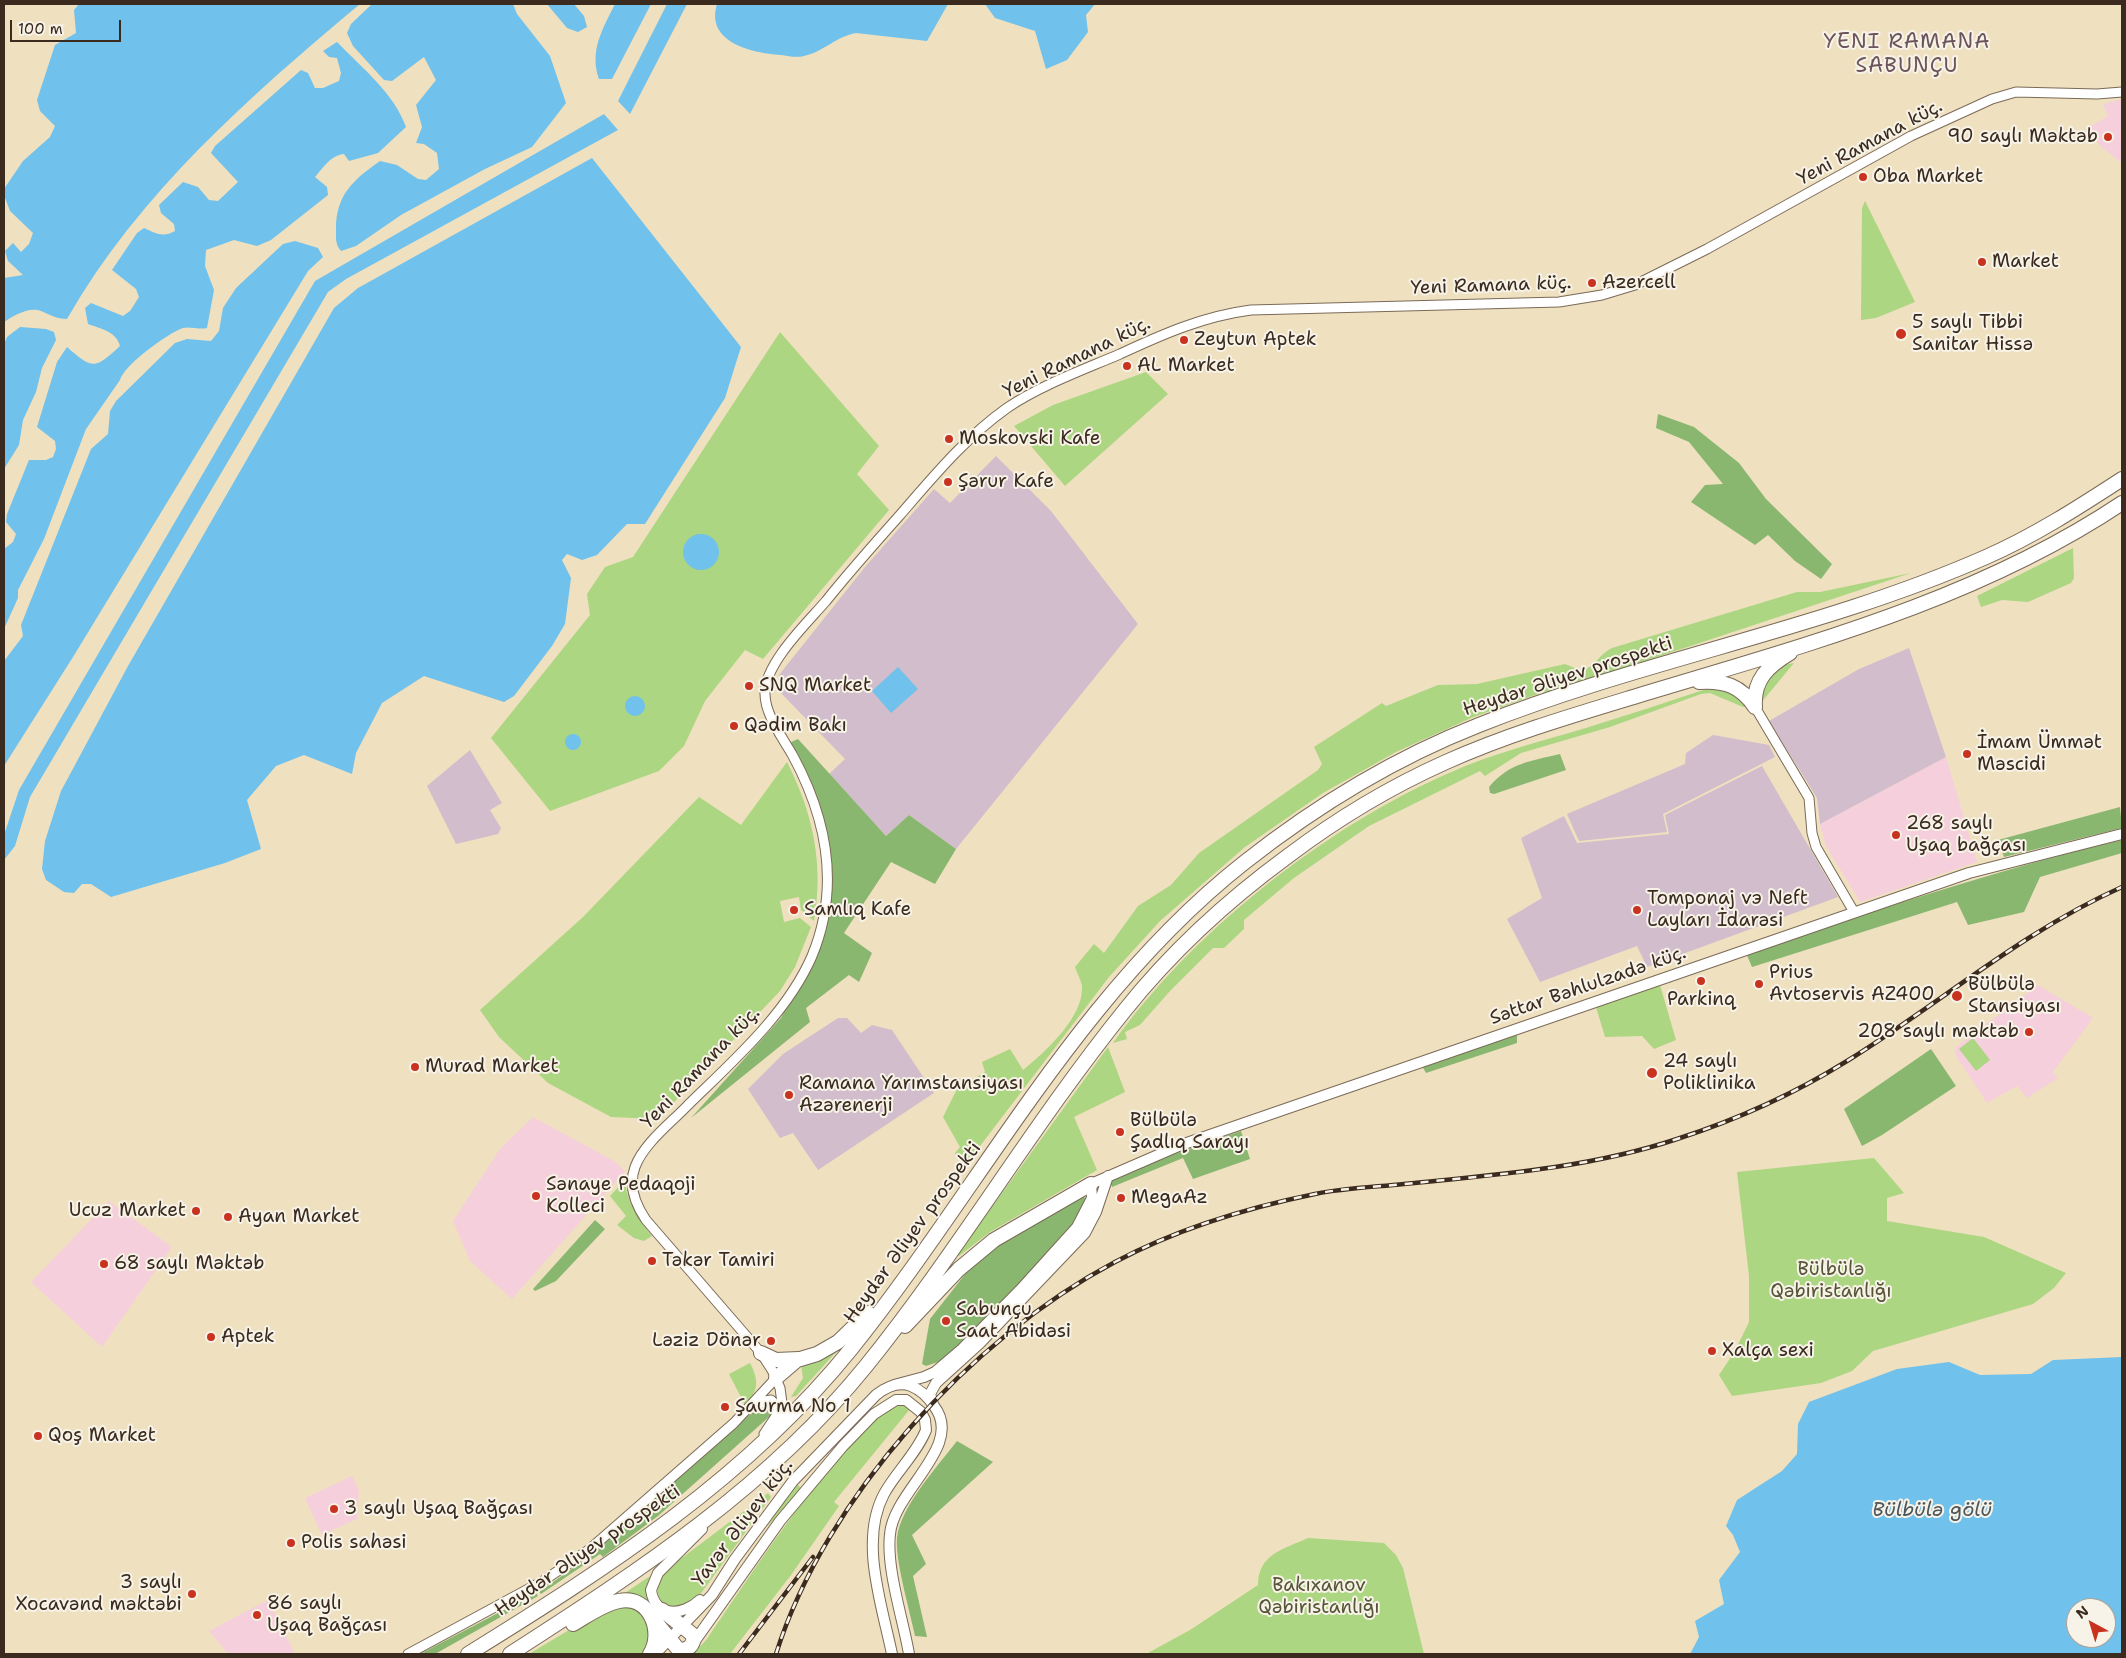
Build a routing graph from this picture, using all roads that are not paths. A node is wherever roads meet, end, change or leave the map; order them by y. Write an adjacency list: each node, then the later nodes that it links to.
1 (2122, 92): 12 (street, Yeni Ramana küç.)
2 (2122, 479): 11 (highway, Heydər Əliyev prospekti)
3 (2122, 503): 4 (highway, Heydər Əliyev prospekti)
4 (1822, 638): 5 (highway, Heydər Əliyev prospekti); 6 (highway)
5 (1642, 695): 6 (highway); 14 (highway, Heydər Əliyev prospekti)
6 (1755, 707): 8 (street)
7 (2122, 834): 8 (main road, Səttar Bəhlulzadə küç.)
8 (1854, 912): 9 (main road, Səttar Bəhlulzadə küç.)
9 (1108, 1176): 10 (main road, Səttar Bəhlulzadə küç.); 17 (main road)
10 (1091, 1184): 14 (highway); 16 (main road, Yavər Əliyev küç.)
11 (943, 1225): 13 (highway); 24 (highway, Heydər Əliyev prospekti)
12 (761, 1353): 13 (highway); 15 (street, Yeni Ramana küç.)
13 (805, 1357): 15 (highway)
14 (866, 1366): 27 (highway, Heydər Əliyev prospekti)
15 (776, 1378): 18 (street); 19 (street, Yeni Ramana küç.)
16 (894, 1385): 17 (main road); 22 (main road, Yavər Əliyev küç.)
17 (933, 1405): 21 (main road)
18 (734, 1423): 19 (street); 33 (street)
19 (772, 1423): 24 (street, Yeni Ramana küç.)
20 (926, 1430): 21 (main road); 23 (main road, Yavər Əliyev küç.); 25 (main road)
21 (939, 1446): 26 (main road)
22 (816, 1456): 23 (main road); 28 (main road, Yavər Əliyev küç.)
23 (828, 1463): 32 (main road, Yavər Əliyev küç.)
24 (735, 1468): 34 (highway, Heydər Əliyev prospekti)
25 (900, 1468): 26 (main road); 39 (main road)
26 (918, 1478): 40 (main road)
27 (743, 1490): 29 (main road); 35 (highway, Heydər Əliyev prospekti)
28 (735, 1559): 29 (main road); 30 (main road, Yavər Əliyev küç.)
29 (657, 1614): 30 (highway); 31 (highway); 36 (highway); 37 (highway)
30 (683, 1625): 31 (main road, Yavər Əliyev küç.); 32 (highway)
31 (669, 1639): 32 (highway); 38 (main road, Yavər Əliyev küç.)
32 (686, 1651)
33 (408, 1654)
34 (468, 1654)
35 (510, 1654)
36 (518, 1654)
37 (650, 1654)
38 (655, 1654)
39 (892, 1654)
40 (909, 1654)

